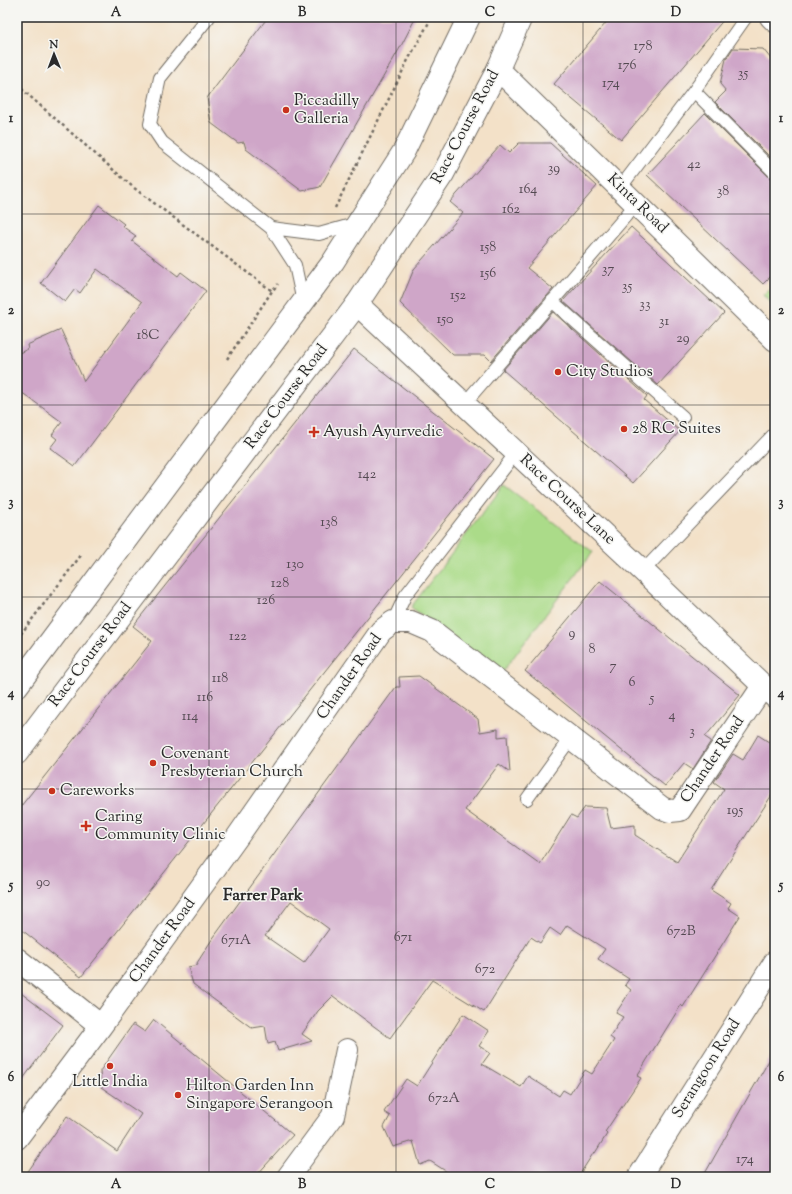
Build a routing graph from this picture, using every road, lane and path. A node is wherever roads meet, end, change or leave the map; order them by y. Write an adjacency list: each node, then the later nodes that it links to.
1 (209, 17): 15 (lane)
2 (432, 17): 16 (path)
3 (469, 17): 14 (street)
4 (521, 17): 8 (street, Race Course Road)
5 (746, 17): 10 (lane)
6 (771, 17): 7 (street)
7 (775, 21)
8 (498, 69): 12 (street, Kinta Road); 21 (street, Race Course Road)
9 (17, 85): 18 (path)
10 (694, 91): 11 (lane); 12 (lane)
11 (775, 173)
12 (620, 188): 13 (street, Kinta Road)
13 (636, 204): 19 (lane); 22 (street, Kinta Road)
14 (358, 223): 16 (lane); 20 (street)
15 (271, 228): 16 (lane); 17 (lane)
16 (319, 234)
17 (295, 265): 18 (path); 20 (lane)
18 (272, 290): 23 (path)
19 (552, 301): 24 (lane); 25 (lane)
20 (303, 302): 32 (street)
21 (357, 304): 24 (street, Race Course Lane); 35 (street, Race Course Road)
22 (775, 340)
23 (224, 364)
24 (464, 404): 27 (street, Race Course Lane)
25 (683, 417)
26 (775, 433): 29 (lane)
27 (516, 453): 29 (street, Race Course Lane); 30 (lane)
28 (83, 552): 31 (path)
29 (643, 571): 33 (street, Race Course Lane)
30 (392, 622): 34 (street, Chander Road); 39 (street, Chander Road)
31 (17, 639)
32 (17, 686)
33 (769, 691): 34 (street, Chander Road)
34 (571, 738): 36 (lane)
35 (17, 753)
36 (527, 799)
37 (17, 960): 39 (street)
38 (775, 962): 43 (street, Serangoon Road)
39 (101, 1026): 41 (street, Chander Road)
40 (347, 1050): 42 (street)
41 (17, 1138)
42 (288, 1177)
43 (639, 1177)

